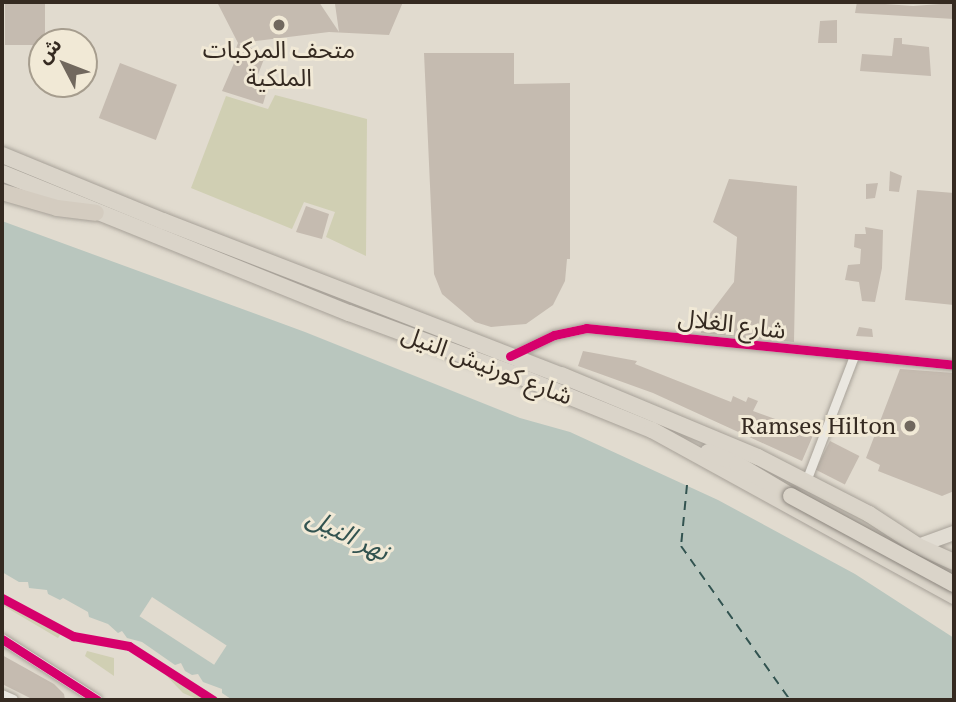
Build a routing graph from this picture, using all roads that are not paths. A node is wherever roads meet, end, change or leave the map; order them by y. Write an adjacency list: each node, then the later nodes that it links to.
1 (2, 155): 5 (highway, شارع كورنيش النيل)
2 (2, 173): 4 (highway, شارع كورنيش النيل)
3 (2, 191): 4 (highway)
4 (96, 213): 8 (highway, شارع كورنيش النيل)
5 (510, 356): 6 (street, شارع الغلال); 9 (highway, شارع كورنيش النيل)
6 (854, 356): 7 (street, شارع الغلال); 9 (street)
7 (954, 365)
8 (685, 447): 13 (highway, شارع كورنيش النيل); 14 (highway, bridge)
9 (806, 481): 11 (highway, شارع كورنيش النيل)
10 (954, 533): 11 (main road)
11 (914, 543): 12 (highway, شارع كورنيش النيل); 13 (highway)
12 (954, 562)
13 (900, 566): 15 (highway, شارع كورنيش النيل)
14 (954, 584)
15 (954, 596)
16 (2, 639): 17 (street)
17 (78, 688): 20 (street); 21 (street)
18 (2, 695): 19 (street)
19 (13, 700)
20 (85, 700)
21 (97, 700)

